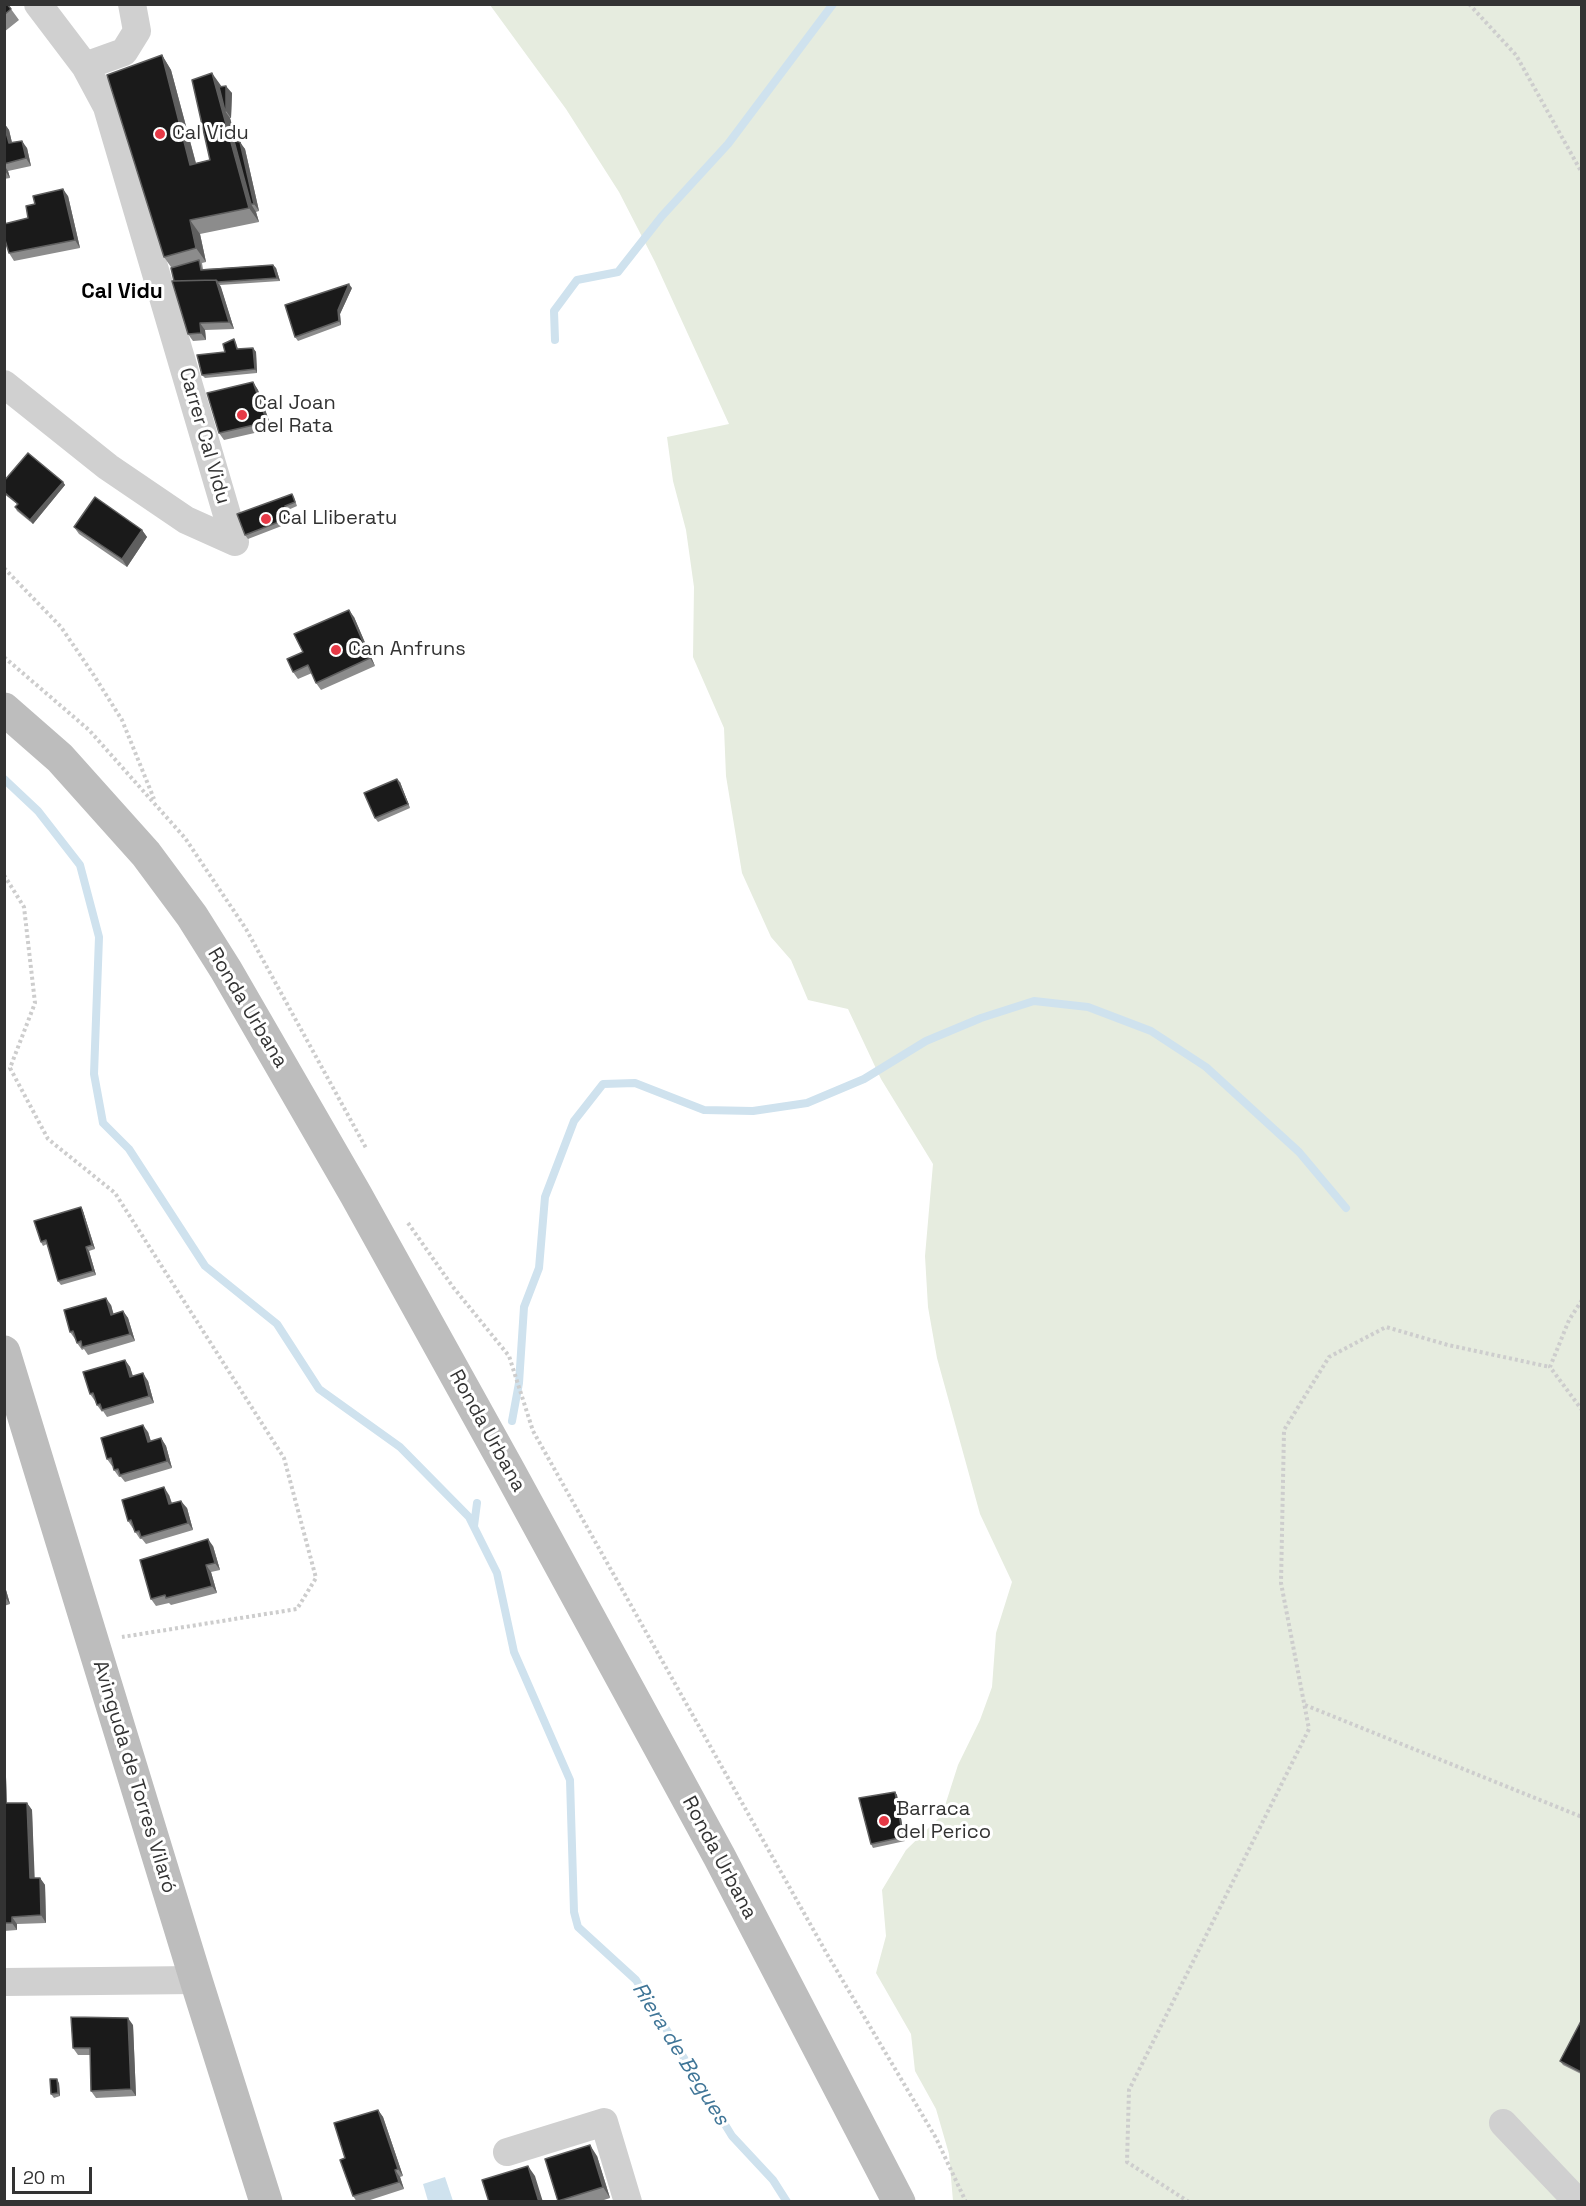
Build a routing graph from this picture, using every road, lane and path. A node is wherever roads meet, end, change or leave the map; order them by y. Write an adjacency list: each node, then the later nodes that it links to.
1 (38, 4): 4 (street)
2 (132, 4): 4 (street)
3 (1469, 4): 5 (path)
4 (85, 66): 6 (street, Carrer Cal Vidu)
5 (1581, 173)
6 (4, 384)
7 (4, 568): 10 (path)
8 (4, 657): 10 (path)
9 (4, 709): 27 (main road, Ronda Urbana)
10 (155, 803): 12 (path)
11 (4, 875): 18 (path)
12 (367, 1150)
13 (405, 1217): 28 (path)
14 (1581, 1300): 16 (path)
15 (4, 1352): 18 (main road, Avinguda de Torres Vilaró)
16 (1550, 1367): 17 (path); 19 (path)
17 (1581, 1410)
18 (92, 1642): 21 (main road, Avinguda de Torres Vilaró)
19 (1304, 1705): 20 (path); 29 (path)
20 (1581, 1816)
21 (196, 1980): 22 (street); 25 (main road, Avinguda de Torres Vilaró)
22 (4, 1982)
23 (1503, 2123): 30 (street)
24 (507, 2152): 26 (street)
25 (266, 2202)
26 (628, 2202)
27 (899, 2202)
28 (966, 2202)
29 (1189, 2202)
30 (1578, 2202)

